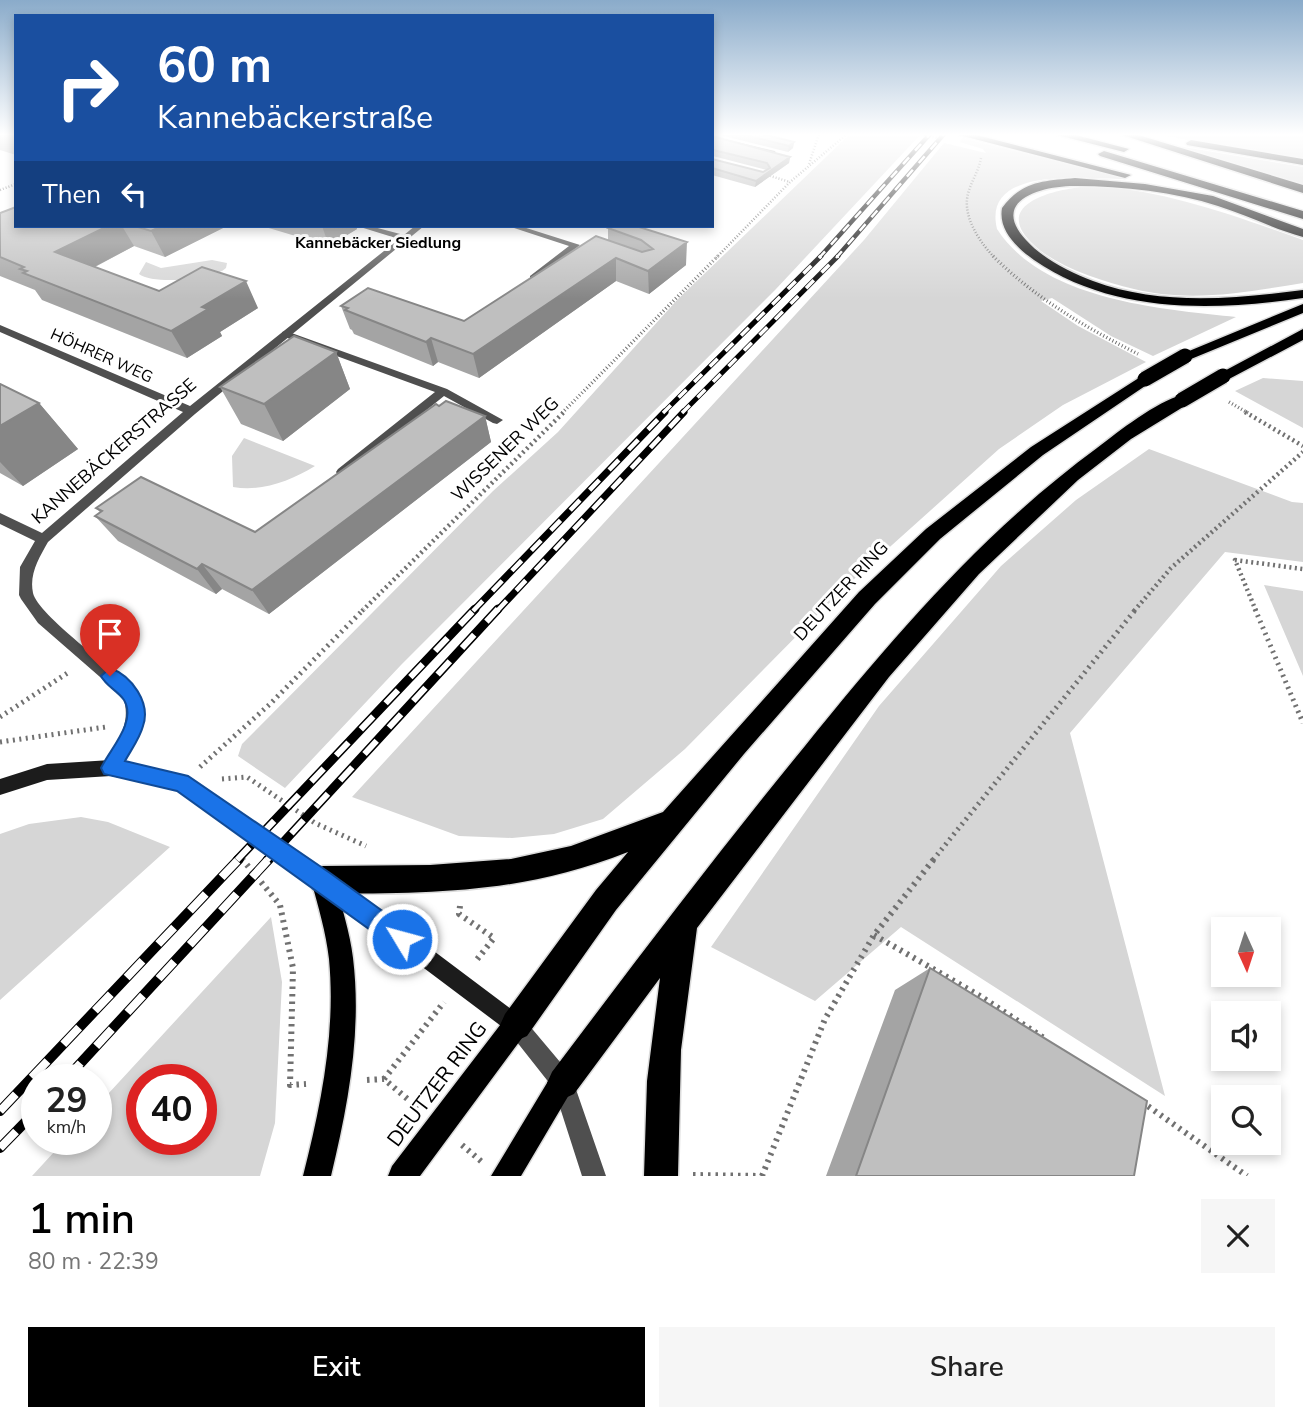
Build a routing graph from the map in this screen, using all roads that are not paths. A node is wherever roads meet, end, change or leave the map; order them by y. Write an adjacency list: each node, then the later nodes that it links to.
1 (1031, 189): 17 (highway)
2 (1154, 189): 7 (highway)
3 (1172, 189): 7 (highway)
4 (1221, 189): 8 (highway)
5 (1259, 189): 6 (highway)
6 (1303, 203)
7 (1226, 204): 12 (highway)
8 (1303, 215)
9 (368, 228): 13 (street)
10 (418, 228): 13 (street, KANNEBÄCKERSTRASSE)
11 (519, 228): 14 (street)
12 (1303, 233)
13 (405, 238): 20 (street, KANNEBÄCKERSTRASSE)
14 (576, 245): 15 (street); 16 (street)
15 (588, 249)
16 (526, 283)
17 (1303, 294)
18 (1303, 308): 30 (highway, DEUTZER RING, bridge)
19 (0, 328): 23 (street, HÖHRER WEG)
20 (286, 334): 22 (street); 23 (street, KANNEBÄCKERSTRASSE)
21 (1303, 334): 32 (highway, bridge)
22 (443, 391): 24 (street); 25 (street)
23 (191, 411): 27 (street, KANNEBÄCKERSTRASSE)
24 (497, 420)
25 (329, 482)
26 (0, 518): 27 (street)
27 (43, 539): 28 (street, KANNEBÄCKERSTRASSE)
28 (111, 768): 29 (street); 31 (street)
29 (0, 787)
30 (671, 822): 31 (highway); 33 (highway, DEUTZER RING)
31 (323, 880): 33 (street); 35 (main road)
32 (684, 918): 34 (highway); 39 (highway)
33 (516, 1026): 34 (street, DEUTZER RING); 36 (main road, DEUTZER RING)
34 (563, 1083): 37 (main road); 38 (street)
35 (317, 1176)
36 (402, 1176)
37 (505, 1176)
38 (594, 1176)
39 (661, 1176)

